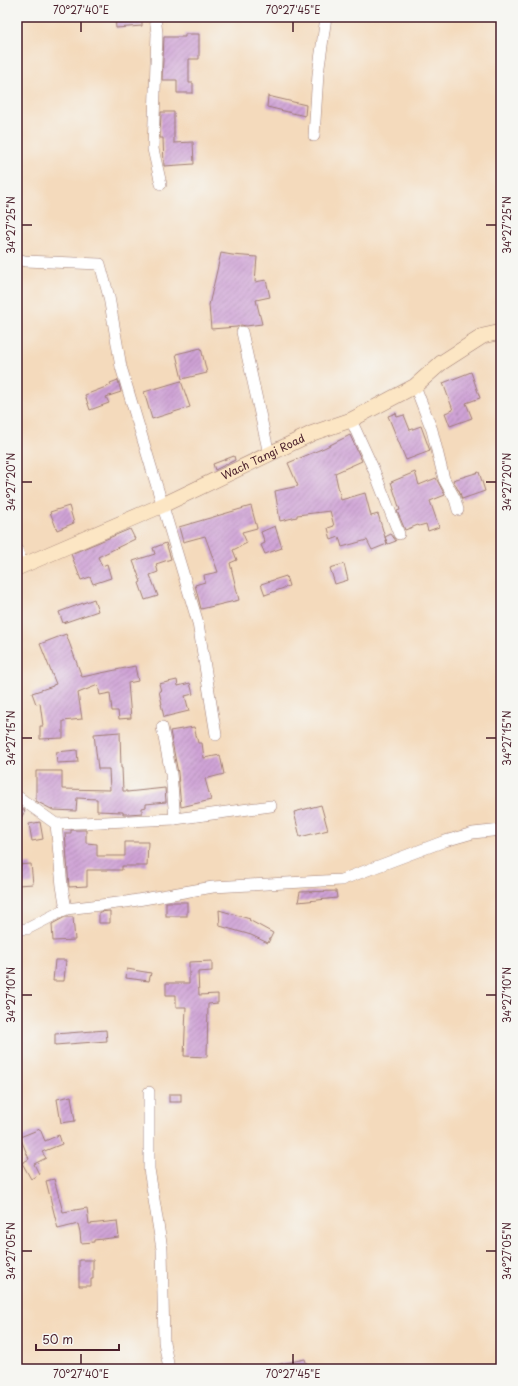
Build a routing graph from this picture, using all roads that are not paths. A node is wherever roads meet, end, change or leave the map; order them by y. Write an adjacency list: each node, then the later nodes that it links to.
1 (155, 17): 4 (street)
2 (326, 17): 3 (street)
3 (314, 136)
4 (161, 184)
5 (17, 259): 11 (street)
6 (242, 332): 10 (street)
7 (501, 332): 8 (main road, Wach Tangi Road)
8 (415, 386): 9 (main road, Wach Tangi Road); 12 (street)
9 (351, 420): 10 (main road, Wach Tangi Road); 13 (street)
10 (268, 454): 11 (main road, Wach Tangi Road)
11 (163, 505): 15 (main road, Wach Tangi Road); 17 (street)
12 (458, 510)
13 (398, 534)
14 (17, 550): 15 (street)
15 (20, 567)
16 (162, 727): 20 (street)
17 (216, 736)
18 (17, 796): 21 (street)
19 (271, 806): 20 (street)
20 (175, 819): 21 (street)
21 (56, 824): 23 (street)
22 (501, 830): 23 (street)
23 (66, 909): 24 (street)
24 (17, 929)
25 (149, 1092): 26 (street)
26 (169, 1369)

